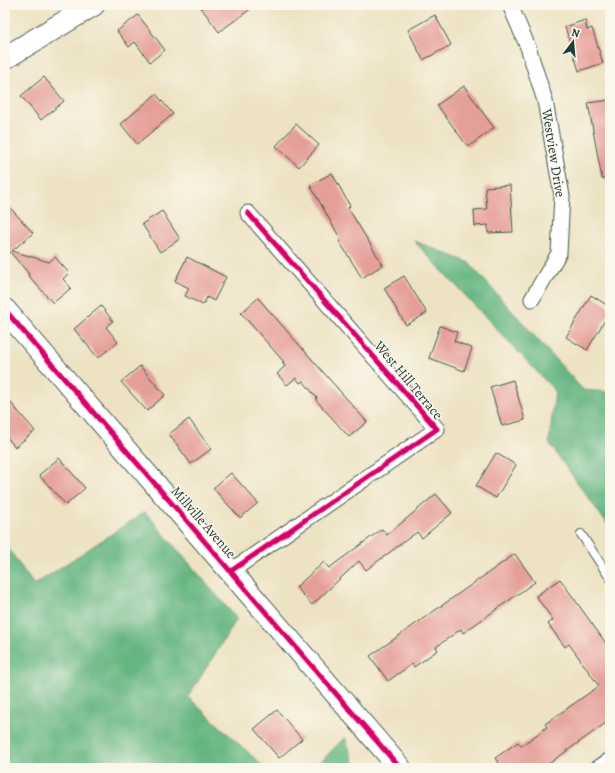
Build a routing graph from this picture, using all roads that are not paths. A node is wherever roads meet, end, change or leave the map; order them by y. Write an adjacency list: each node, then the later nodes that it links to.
1 (93, 5): 3 (street)
2 (510, 5): 5 (street, Westview Drive)
3 (5, 58)
4 (248, 213): 8 (street, West Hill Terrace)
5 (532, 299)
6 (5, 310): 8 (street, Millville Avenue)
7 (581, 534): 9 (lane)
8 (231, 571): 11 (street, Millville Avenue)
9 (610, 578)
10 (610, 756): 12 (lane)
11 (400, 768)
12 (592, 768)

